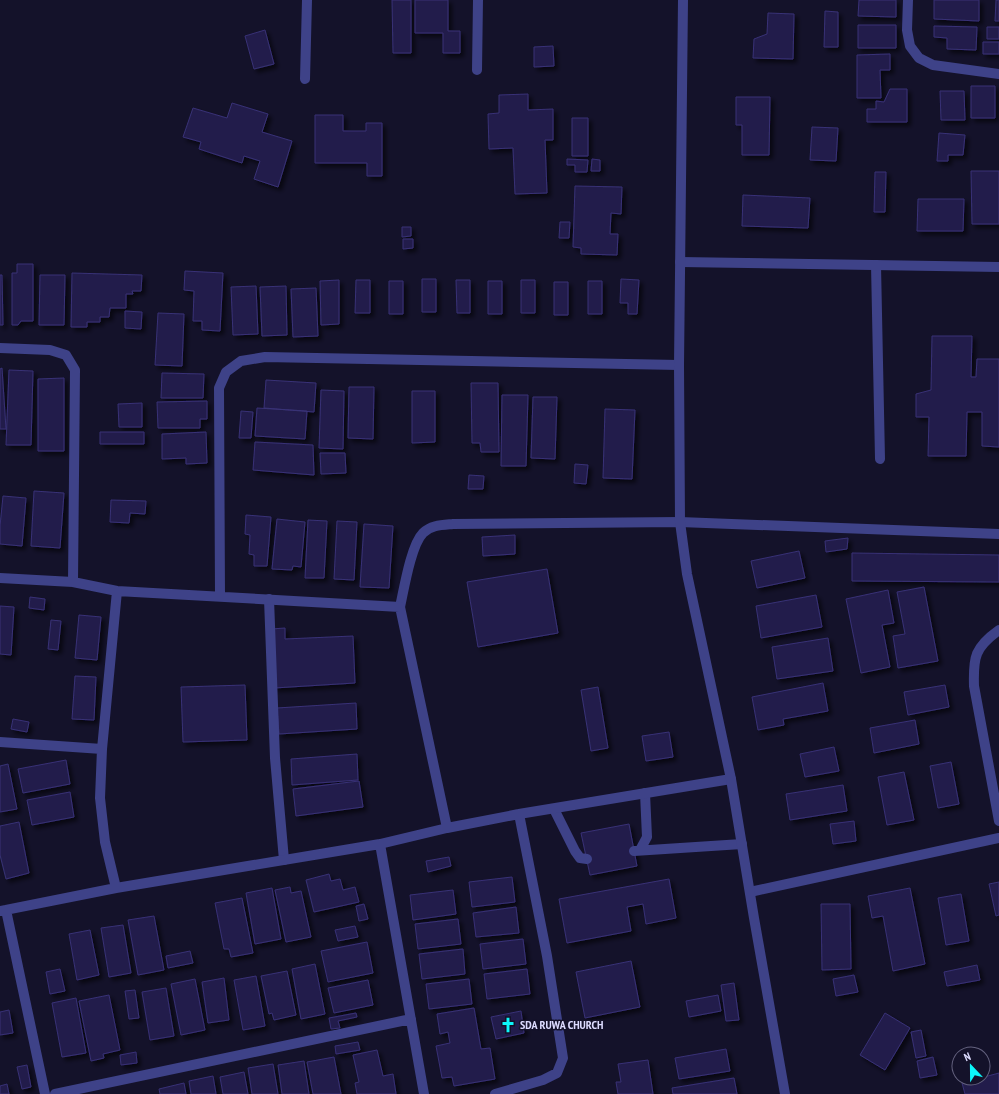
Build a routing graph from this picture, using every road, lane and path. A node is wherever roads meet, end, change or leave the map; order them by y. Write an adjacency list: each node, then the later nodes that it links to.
1 (307, 0): 7 (street)
2 (478, 0): 5 (street)
3 (683, 0): 8 (street)
4 (908, 0): 6 (street)
5 (477, 70)
6 (999, 74)
7 (305, 79)
8 (680, 262): 9 (street); 12 (street)
9 (876, 265): 10 (street); 13 (street)
10 (999, 267)
11 (0, 348): 17 (street)
12 (679, 365): 14 (street); 19 (street)
13 (880, 458)
14 (680, 522): 15 (street); 21 (street); 25 (street)
15 (999, 534)
16 (0, 578): 17 (street)
17 (73, 582): 18 (street)
18 (117, 591): 19 (street); 24 (street)
19 (220, 596): 20 (street)
20 (269, 599): 21 (street); 35 (street)
21 (400, 607): 30 (street)
22 (999, 630): 29 (street)
23 (0, 742): 24 (street)
24 (102, 749): 36 (street)
25 (731, 779): 26 (street); 33 (street)
26 (645, 793): 27 (street); 33 (street)
27 (554, 809): 28 (street); 34 (street)
28 (519, 814): 30 (street); 43 (street)
29 (999, 821)
30 (447, 828): 32 (street)
31 (999, 838): 37 (street)
32 (380, 844): 35 (street); 39 (street)
33 (742, 844): 37 (street)
34 (587, 859)
35 (284, 860): 36 (street)
36 (116, 888): 38 (street)
37 (750, 892): 44 (street)
38 (3, 911): 40 (street)
39 (411, 1019): 41 (street); 42 (street)
40 (45, 1094)
41 (55, 1094)
42 (424, 1094)
43 (495, 1094)
44 (786, 1094)

